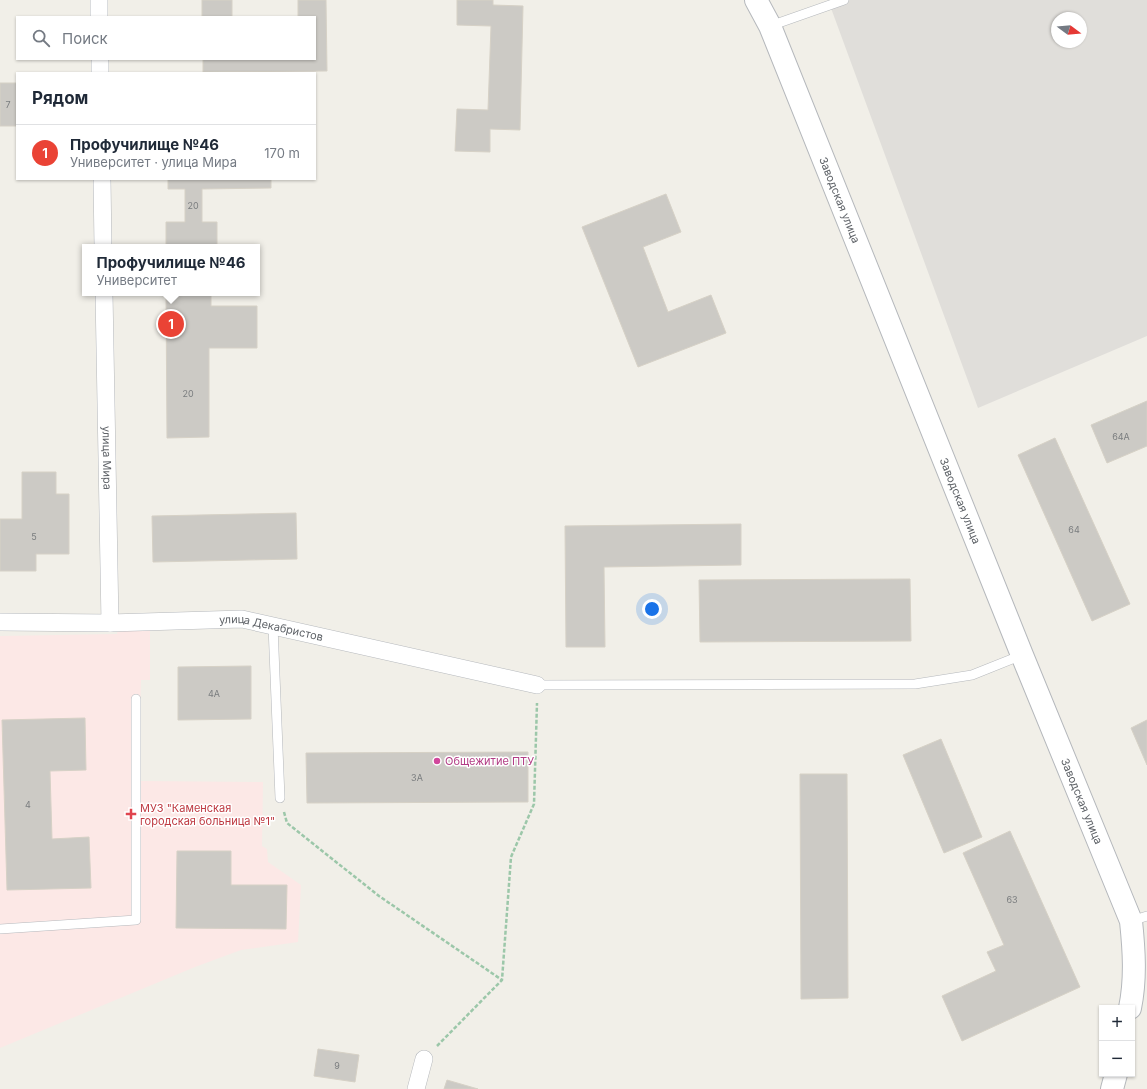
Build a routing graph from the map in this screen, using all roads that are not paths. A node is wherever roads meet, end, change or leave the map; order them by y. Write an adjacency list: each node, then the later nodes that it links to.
1 (99, 0): 4 (street)
2 (756, 0): 5 (street, Заводская улица)
3 (844, 0): 5 (lane)
4 (99, 16)
5 (770, 26): 14 (street, Заводская улица)
6 (100, 60): 7 (street)
7 (100, 72)
8 (102, 180): 9 (street)
9 (103, 244)
10 (104, 296): 12 (street, улица Мира)
11 (0, 622): 12 (street, улица Декабристов)
12 (110, 623): 13 (street, улица Декабристов)
13 (273, 626): 15 (street, улица Декабристов); 17 (lane)
14 (1022, 655): 15 (lane); 18 (street, Заводская улица)
15 (537, 685)
16 (136, 699): 19 (lane)
17 (280, 798)
18 (1139, 918): 20 (street, Заводская улица)
19 (0, 929)
20 (1131, 1005)
21 (424, 1059): 23 (street)
22 (1115, 1077): 24 (street)
23 (416, 1089)
24 (1112, 1089)

